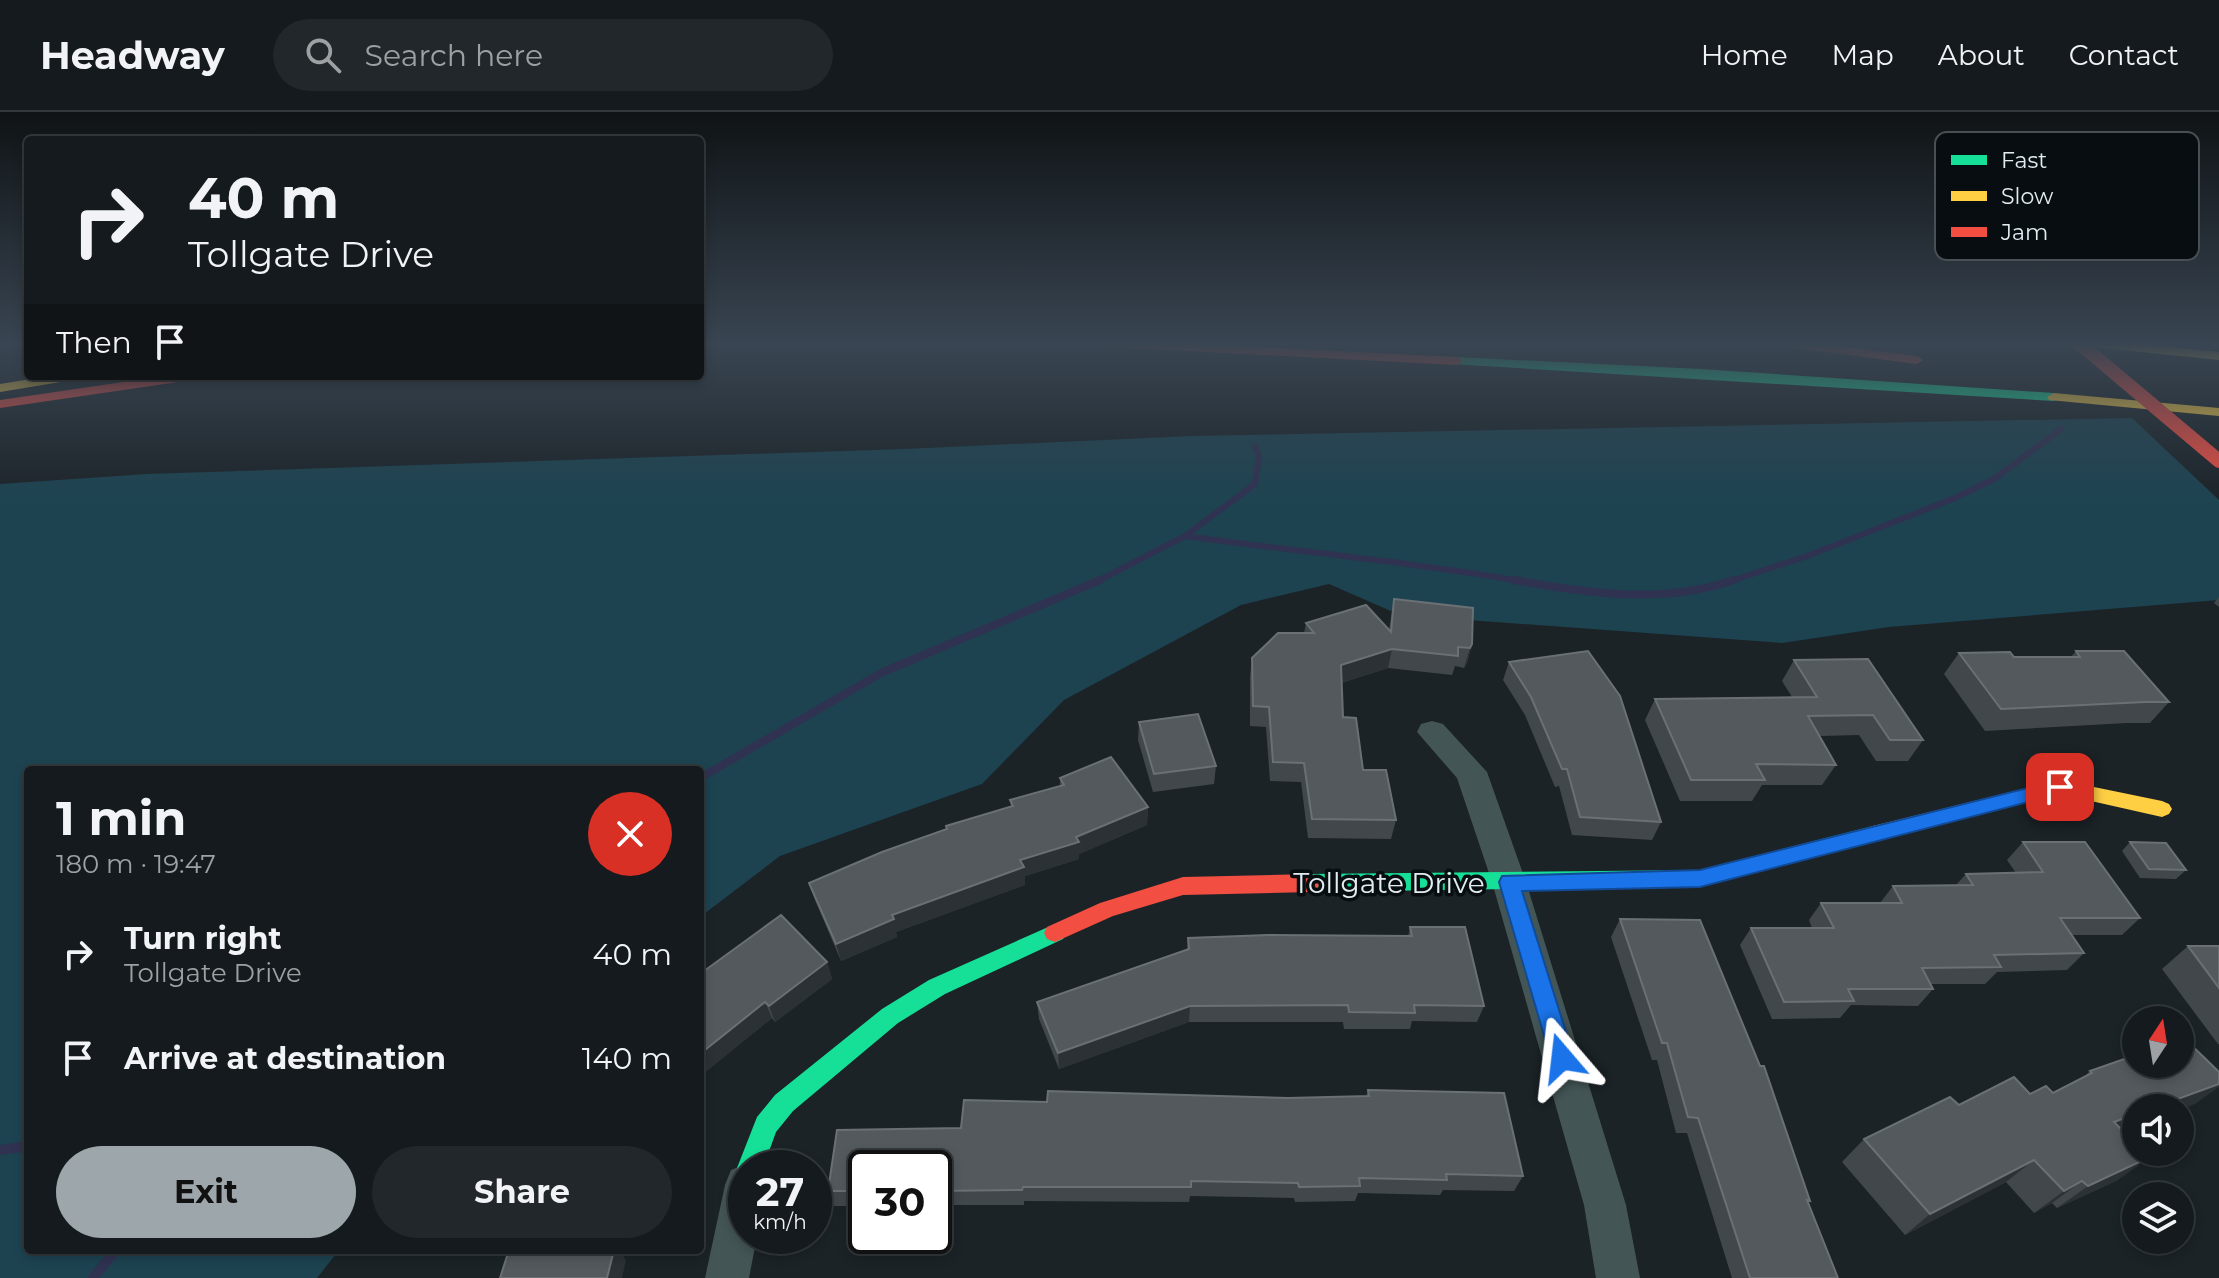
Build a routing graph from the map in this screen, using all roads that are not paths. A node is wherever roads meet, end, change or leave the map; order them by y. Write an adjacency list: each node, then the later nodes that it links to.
1 (45, 397): 4 (main road)
2 (2054, 397): 5 (main road)
3 (2144, 397): 6 (main road, bridge)
4 (0, 404)
5 (2219, 412)
6 (2219, 461)
7 (1432, 732): 9 (street)
8 (2162, 809): 9 (main road, Tollgate Drive)
9 (1509, 882): 10 (main road, Tollgate Drive); 13 (street)
10 (757, 1150)
11 (732, 1254): 12 (street)
12 (727, 1278)
13 (1618, 1278)

